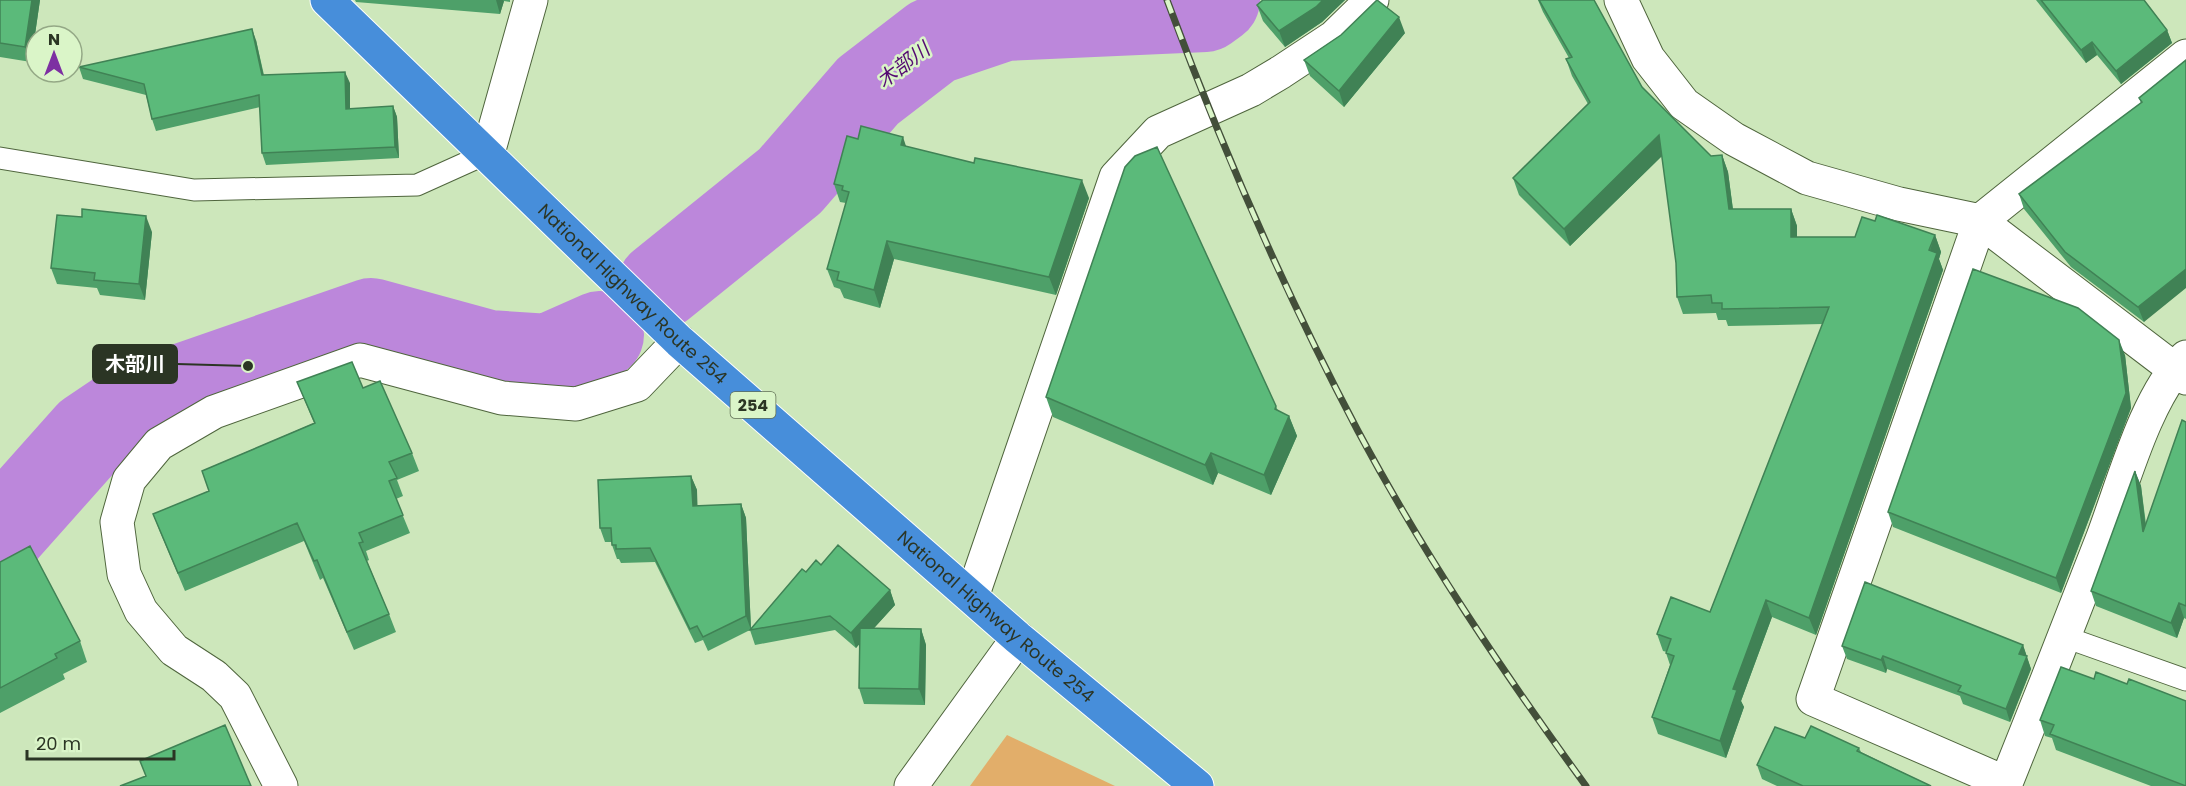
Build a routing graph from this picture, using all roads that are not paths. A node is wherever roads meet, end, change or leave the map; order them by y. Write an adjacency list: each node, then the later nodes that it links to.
1 (531, 0): 6 (street)
2 (1372, 0): 11 (street)
3 (1621, 0): 8 (street)
4 (328, 1): 6 (highway, National Highway Route 254 / 254)
5 (2186, 56): 8 (street)
6 (488, 153): 7 (lane); 9 (highway, National Highway Route 254 / 254)
7 (0, 158)
8 (1980, 222): 10 (street); 15 (street)
9 (679, 341): 11 (highway, National Highway Route 254 / 254); 16 (street)
10 (2182, 368): 12 (street)
11 (972, 597): 13 (highway, National Highway Route 254 / 254)
12 (2065, 637): 14 (lane); 15 (street)
13 (1018, 638): 17 (street); 18 (highway, National Highway Route 254 / 254)
14 (2186, 680)
15 (2009, 784)
16 (281, 786)
17 (910, 786)
18 (1197, 786)

